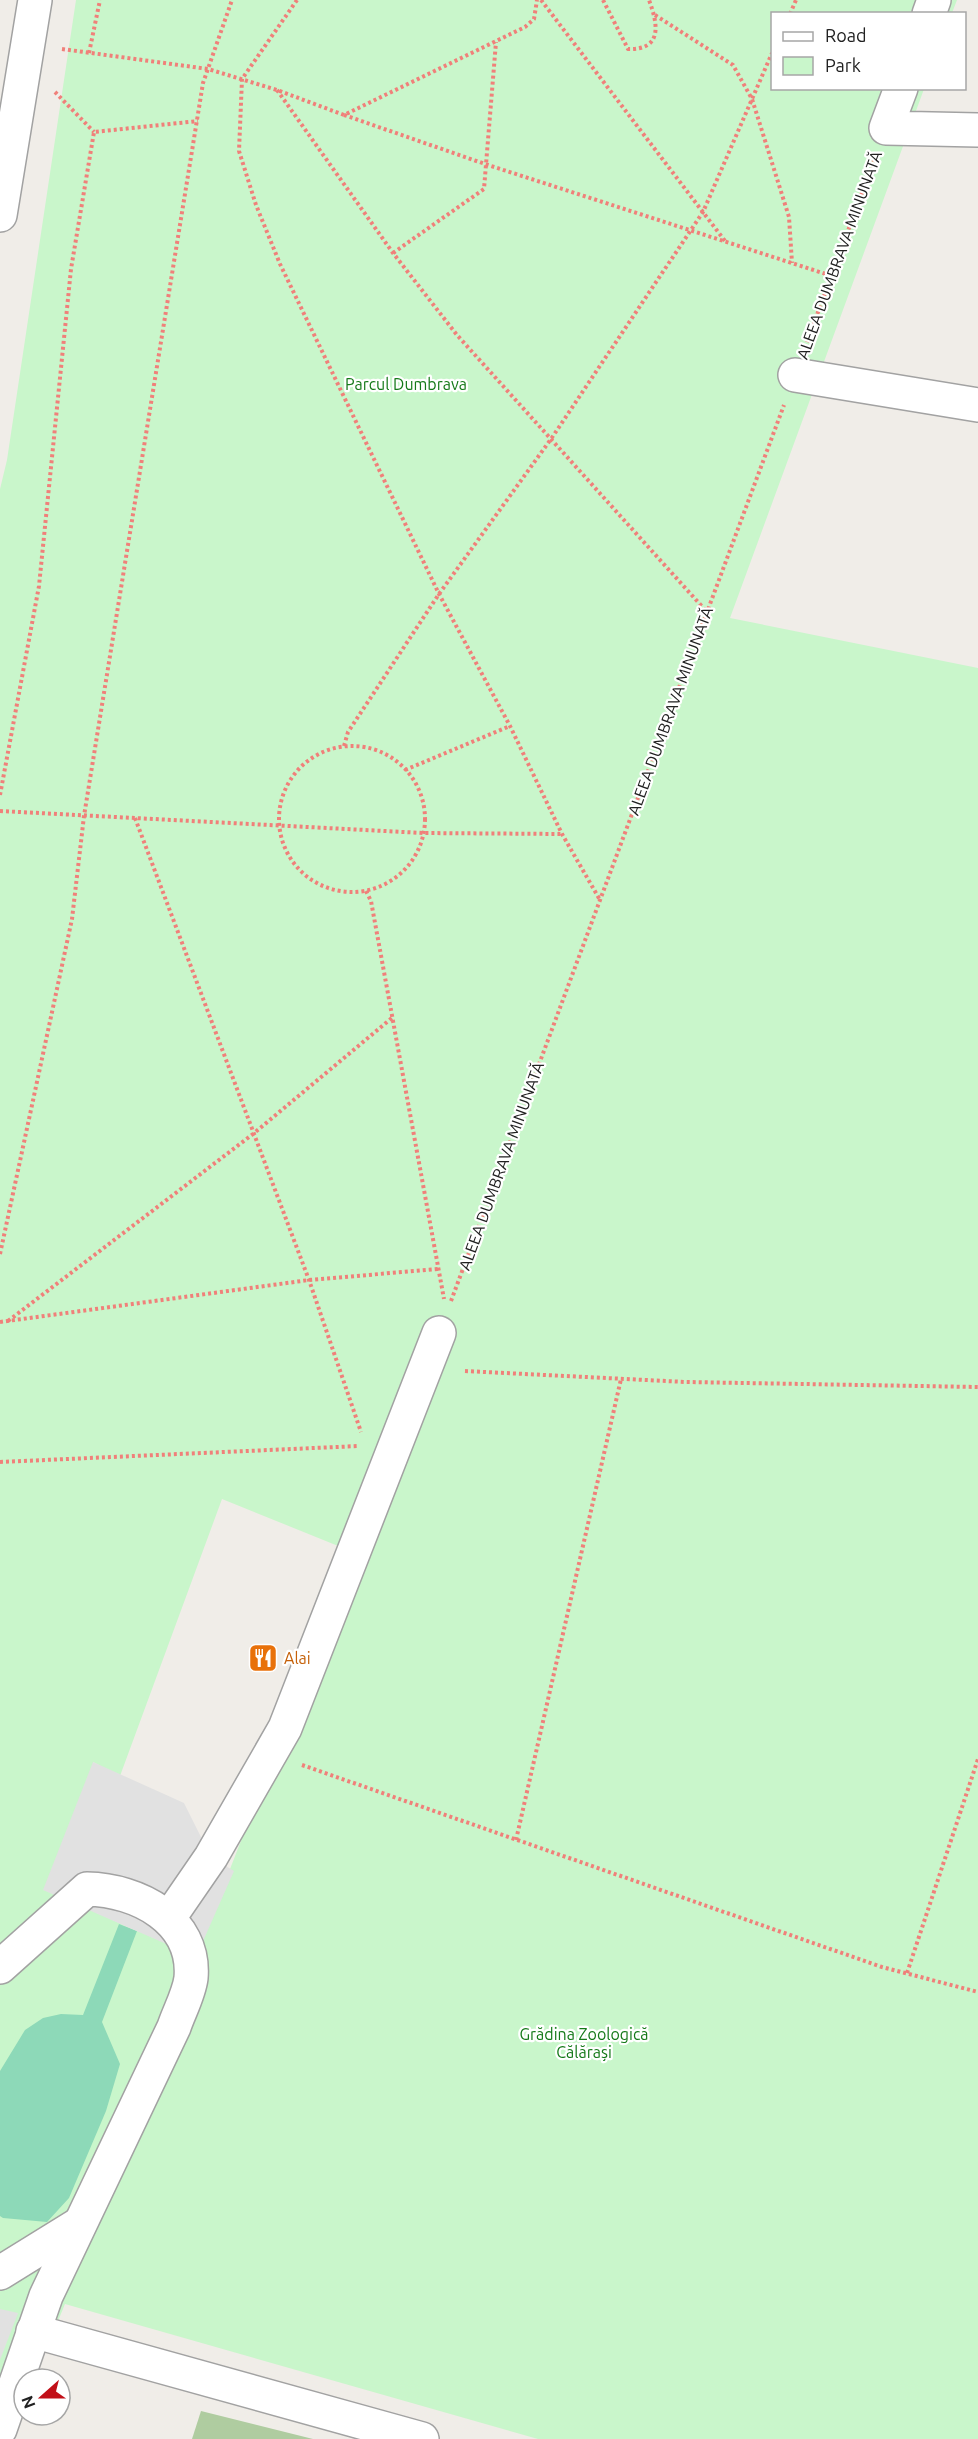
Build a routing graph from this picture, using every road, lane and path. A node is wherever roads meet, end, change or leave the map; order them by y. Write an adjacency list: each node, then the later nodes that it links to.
1 (34, 0): 10 (street)
2 (100, 0): 11 (path)
3 (232, 0): 13 (path)
4 (297, 0): 14 (path)
5 (539, 0): 9 (path); 23 (path)
6 (603, 0): 8 (path)
7 (649, 0): 8 (path)
8 (655, 15): 17 (path)
9 (496, 42): 18 (path); 22 (path)
10 (12, 47): 11 (path); 24 (street)
11 (89, 53): 13 (path)
12 (771, 55): 17 (path)
13 (208, 69): 14 (path); 19 (path)
14 (242, 79): 15 (path); 33 (path)
15 (277, 90): 18 (path); 27 (path)
16 (900, 90): 20 (street)
17 (752, 99): 23 (path); 28 (path)
18 (344, 115): 22 (path)
19 (198, 121): 38 (path); 40 (path)
20 (886, 128): 21 (street); 29 (path, ALEEA DUMBRAVA MINUNATĂ)
21 (978, 130)
22 (488, 165): 25 (path); 27 (path)
23 (703, 212): 25 (path); 26 (path)
24 (0, 216)
25 (690, 230): 26 (path); 32 (path)
26 (726, 242): 28 (path)
27 (393, 253): 32 (path)
28 (792, 263): 29 (path)
29 (832, 276): 30 (path, ALEEA DUMBRAVA MINUNATĂ)
30 (795, 375): 31 (street); 34 (path, ALEEA DUMBRAVA MINUNATĂ)
31 (978, 405)
32 (551, 439): 33 (path); 34 (path)
33 (439, 594): 35 (path); 36 (path)
34 (707, 612): 46 (path, ALEEA DUMBRAVA MINUNATĂ)
35 (510, 726): 37 (path); 44 (path)
36 (344, 746): 37 (path); 42 (path)
37 (405, 770): 43 (path)
38 (0, 795)
39 (0, 812): 40 (path)
40 (84, 816): 41 (path); 49 (path)
41 (135, 818): 42 (path); 48 (path)
42 (279, 824): 43 (path); 45 (path)
43 (423, 832): 44 (path); 45 (path)
44 (562, 834): 46 (path)
45 (366, 891): 47 (path)
46 (600, 900): 54 (path, ALEEA DUMBRAVA MINUNATĂ)
47 (393, 1017): 48 (path); 50 (path)
48 (253, 1134): 51 (path); 52 (path)
49 (0, 1254)
50 (438, 1269): 51 (path); 54 (path)
51 (309, 1280): 52 (path); 58 (path)
52 (8, 1321): 53 (path)
53 (0, 1322)
54 (443, 1323): 60 (street)
55 (465, 1371): 56 (path)
56 (621, 1379): 57 (path); 63 (path)
57 (978, 1387)
58 (362, 1434)
59 (0, 1462): 60 (path)
60 (380, 1484): 61 (street)
61 (270, 1754): 63 (path); 64 (street)
62 (978, 1759): 66 (path)
63 (516, 1840): 66 (path)
64 (169, 1918): 65 (street); 68 (street)
65 (0, 1967)
66 (907, 1973): 67 (path)
67 (978, 1992)
68 (79, 2224): 69 (street); 70 (street)
69 (0, 2273)
70 (33, 2331): 71 (street); 72 (street)
71 (0, 2429)
72 (422, 2439)

